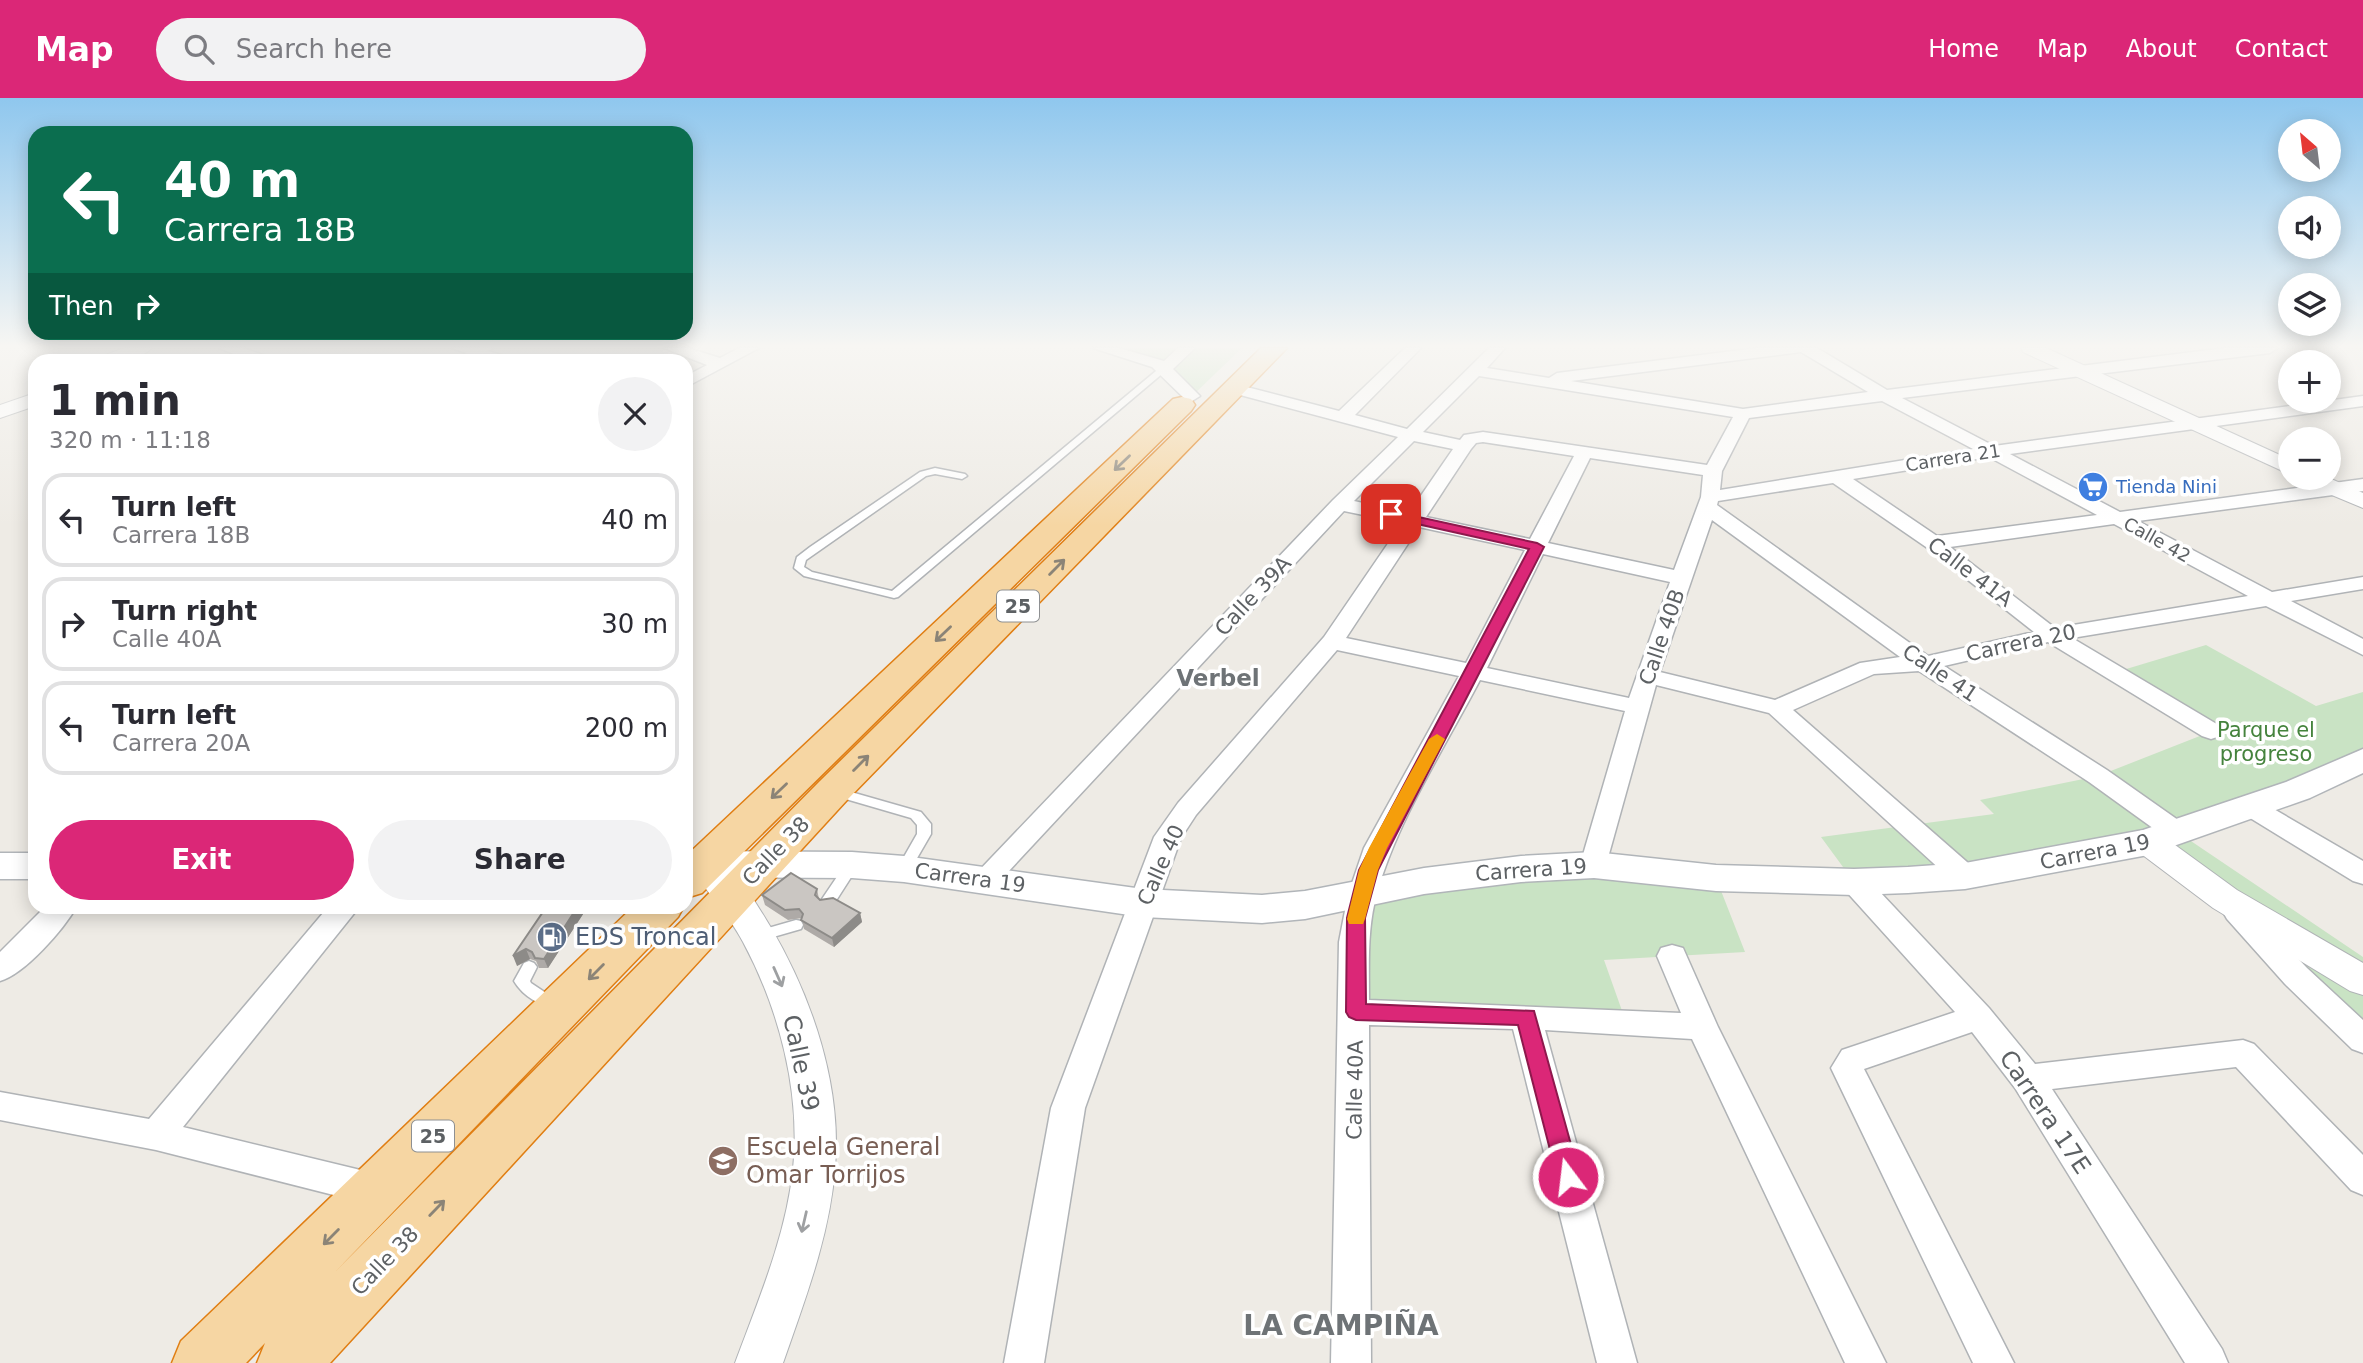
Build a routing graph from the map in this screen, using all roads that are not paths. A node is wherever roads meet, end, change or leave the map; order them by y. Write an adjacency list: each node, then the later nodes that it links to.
1 (1118, 407): 21 (lane)
2 (1182, 407): 59 (highway, Calle 38 / 25, one-way to 59)
3 (1216, 407): 47 (highway, Calle 38 / 25, one-way to 3)
4 (1306, 407): 13 (street)
5 (1353, 407): 13 (street)
6 (1440, 407): 15 (street, Calle 39A)
7 (1697, 407): 12 (street)
8 (1795, 407): 12 (street)
9 (1908, 407): 18 (street, Calle 42)
10 (2157, 407): 14 (street)
11 (2316, 407): 14 (street, Carrera 21)
12 (1743, 414): 20 (street, Calle 40B)
13 (1343, 417): 15 (street)
14 (2192, 423): 18 (street, Carrera 21); 19 (street)
15 (1411, 435): 16 (street); 29 (street, Calle 39A)
16 (1464, 446): 17 (street); 31 (street, Calle 40)
17 (1585, 451): 20 (street); 33 (street, Calle 40A)
18 (1995, 451): 22 (street, Carrera 21); 30 (street, Calle 42)
19 (2278, 462)
20 (1713, 471): 28 (street, Calle 40B)
21 (962, 476)
22 (1837, 477): 28 (street, Carrera 21); 32 (street, Calle 41A)
23 (2363, 485): 24 (street)
24 (2341, 488)
25 (2329, 490): 30 (street)
26 (2338, 490): 27 (street)
27 (2363, 501)
28 (1709, 502): 34 (street, Calle 40B); 40 (street, Calle 41)
29 (1340, 504): 31 (street); 57 (street, Calle 39A)
30 (2118, 519): 32 (street); 36 (street, Calle 42)
31 (1416, 520): 33 (street); 38 (street, Calle 40)
32 (1933, 543): 37 (street, Calle 41A)
33 (1537, 547): 34 (street); 41 (street, Calle 40A)
34 (1682, 578): 42 (street, Calle 40B)
35 (2363, 583): 36 (street, Carrera 20)
36 (2265, 599): 37 (street, Carrera 20); 39 (street, Calle 42)
37 (2051, 635): 40 (street, Carrera 20); 45 (street, Calle 41A)
38 (1332, 642): 41 (street); 63 (street, Calle 40)
39 (2363, 649)
40 (1924, 664): 44 (street, Carrera 20); 49 (street, Calle 41)
41 (1473, 672): 43 (street); 60 (street, Calle 40A)
42 (1647, 676): 43 (street, Calle 40B); 44 (street)
43 (1639, 707): 53 (street, Calle 40B)
44 (1777, 708): 56 (street)
45 (2211, 732)
46 (2360, 765): 48 (main road, Carrera 19)
47 (833, 791): 54 (lane); 59 (highway, Calle 38 / 25)
48 (2251, 807): 49 (main road, Carrera 19); 55 (street)
49 (2163, 838): 56 (main road, Carrera 19); 61 (street, Calle 41)
50 (852, 865): 54 (main road, Carrera 19); 59 (main road, Carrera 19); 62 (lane)
51 (0, 866): 52 (main road)
52 (28, 866)
53 (1594, 866): 58 (main road, Carrera 19); 60 (main road, Carrera 19)
54 (904, 869): 57 (main road, Carrera 19)
55 (2363, 874)
56 (1965, 876): 58 (main road, Carrera 19)
57 (984, 880): 63 (main road, Carrera 19)
58 (1854, 882): 74 (street, Carrera 17E)
59 (732, 890): 83 (highway, Calle 38 / 25, one-way to 59); 84 (street, Calle 39, one-way to 84)
60 (1362, 894): 63 (main road, Carrera 19); 72 (street, Calle 40A)
61 (2225, 899): 70 (street, Calle 41); 76 (street)
62 (827, 903)
63 (1143, 903): 85 (street, Calle 40)
64 (56, 914): 69 (street)
65 (339, 914): 79 (street)
66 (654, 914): 71 (highway, 25, one-way to 71)
67 (1672, 956): 75 (street)
68 (529, 967): 71 (lane)
69 (0, 970)
70 (2363, 981)
71 (565, 1004): 81 (highway, 25)
72 (1356, 1012): 73 (street); 86 (street, Calle 40A)
73 (1526, 1017): 75 (street); 87 (street)
74 (1978, 1017): 77 (street, Carrera 17E); 89 (street)
75 (1702, 1027): 88 (street)
76 (2363, 1040)
77 (2027, 1078): 80 (street); 90 (street, Carrera 17E)
78 (0, 1106): 79 (street)
79 (156, 1135): 81 (street)
80 (2363, 1180)
81 (378, 1191): 82 (highway, 25, one-way to 82)
82 (202, 1363)
83 (288, 1363)
84 (759, 1363)
85 (1024, 1363)
86 (1351, 1363)
87 (1617, 1363)
88 (1866, 1363)
89 (1994, 1363)
90 (2208, 1363)

